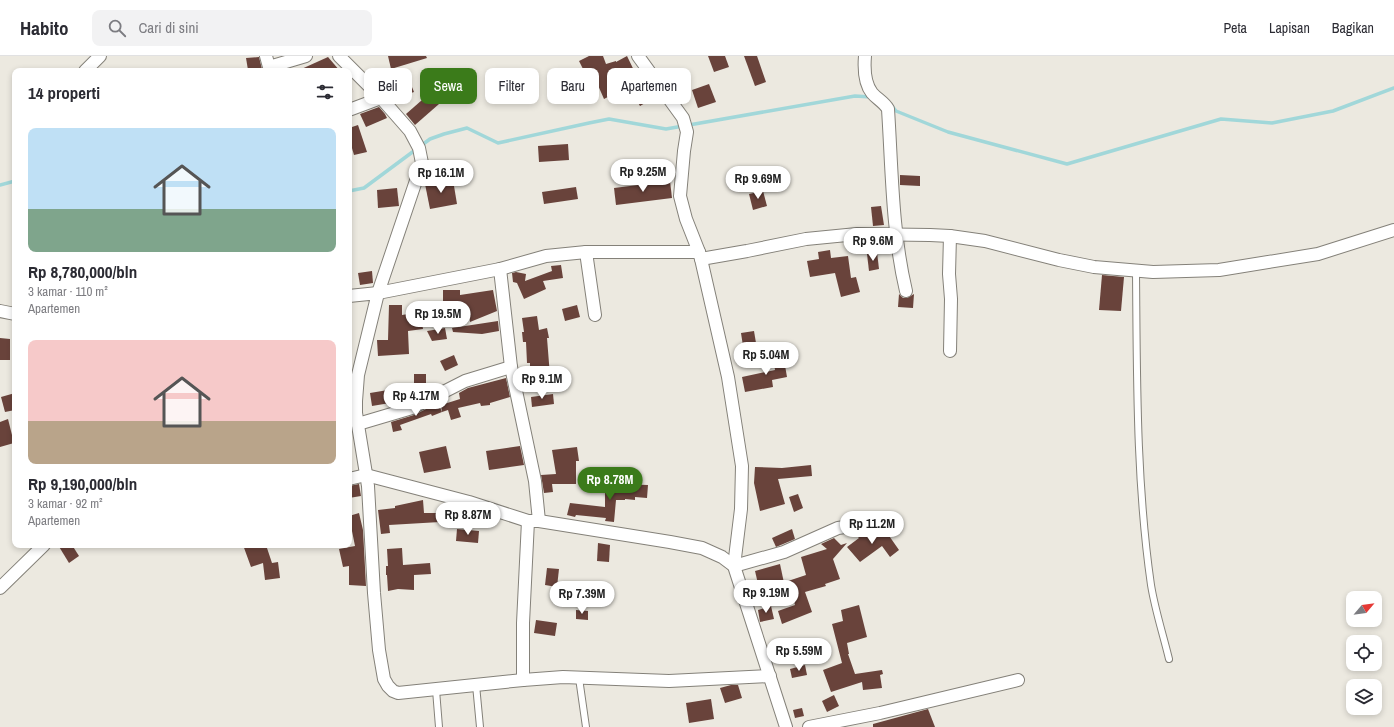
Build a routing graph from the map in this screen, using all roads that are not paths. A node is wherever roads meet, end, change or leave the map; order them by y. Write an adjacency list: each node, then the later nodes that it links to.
1 (100, 56): 7 (street)
2 (266, 56): 3 (street)
3 (306, 56)
4 (339, 56): 8 (street)
5 (638, 56): 18 (street)
6 (865, 56): 15 (street)
7 (88, 68)
8 (351, 68)
9 (352, 69): 10 (street)
10 (364, 81)
11 (365, 104): 13 (street)
12 (386, 104): 22 (street)
13 (352, 109)
14 (1394, 230): 20 (street)
15 (896, 236): 16 (street); 18 (street); 21 (street)
16 (950, 236): 20 (street); 27 (street)
17 (586, 252): 18 (street); 19 (street); 26 (street)
18 (700, 255): 35 (street)
19 (500, 269): 22 (street); 28 (street)
20 (1136, 271): 37 (lane)
21 (906, 291)
22 (378, 293): 23 (street); 29 (street)
23 (352, 296)
24 (0, 311): 25 (street)
25 (12, 313)
26 (595, 315)
27 (950, 351)
28 (511, 367): 29 (street); 32 (street)
29 (358, 424): 30 (street)
30 (366, 475): 31 (street); 32 (street); 43 (street)
31 (352, 478)
32 (533, 521): 35 (street); 40 (street)
33 (878, 522): 35 (street)
34 (41, 548): 36 (street)
35 (734, 566): 38 (street)
36 (0, 588)
37 (1169, 658)
38 (770, 676): 39 (street); 47 (street)
39 (579, 678): 40 (street); 46 (lane)
40 (523, 680): 42 (street)
41 (1018, 680): 48 (street)
42 (476, 685): 43 (street); 45 (lane)
43 (436, 690): 44 (lane)
44 (439, 727)
45 (480, 727)
46 (586, 727)
47 (786, 727)
48 (809, 727)

